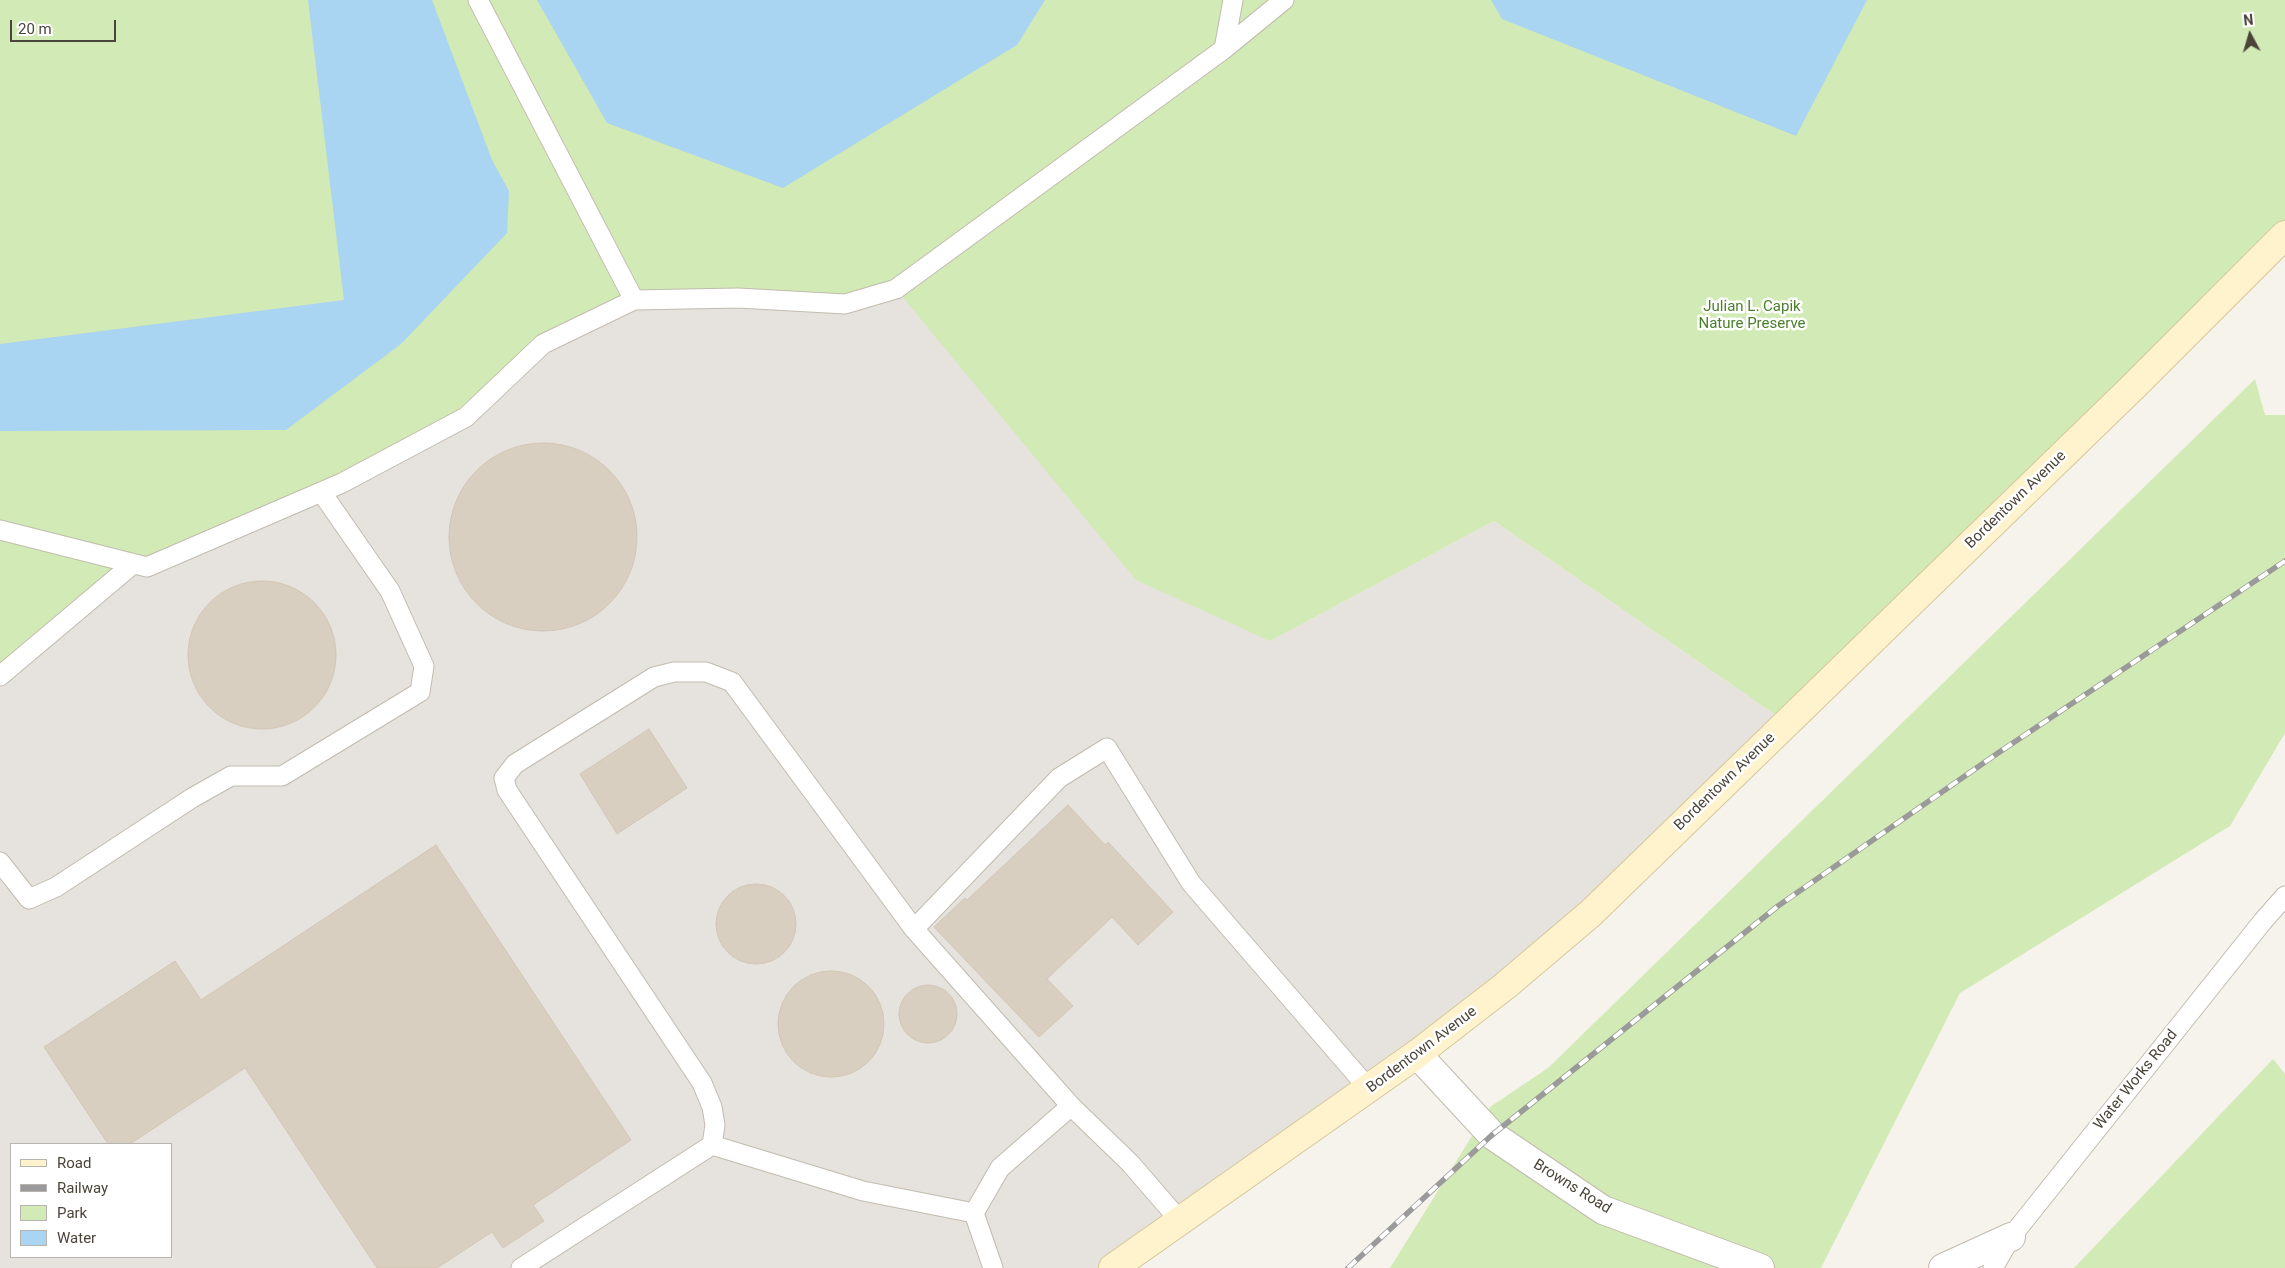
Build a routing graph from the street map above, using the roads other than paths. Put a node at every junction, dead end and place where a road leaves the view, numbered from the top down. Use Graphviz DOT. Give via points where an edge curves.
graph roads {
  1 [pos="478,0"];
  2 [pos="1234,0"];
  3 [pos="1284,0"];
  4 [pos="1224,50"];
  5 [pos="2285,235"];
  6 [pos="634,300"];
  7 [pos="322,493"];
  8 [pos="0,530"];
  9 [pos="133,564"];
  10 [pos="0,676"];
  11 [pos="0,862"];
  12 [pos="2285,896"];
  13 [pos="914,929"];
  14 [pos="1418,1054"];
  15 [pos="1369,1089"];
  16 [pos="1071,1106"];
  17 [pos="712,1145"];
  18 [pos="974,1212"];
  19 [pos="1181,1222"];
  20 [pos="2011,1237"];
  21 [pos="521,1268"];
  22 [pos="993,1268"];
  23 [pos="1114,1268"];
  24 [pos="1758,1268"];
  25 [pos="1942,1268"];
  26 [pos="1993,1268"];
  1 -- 6 [label="lane"];
  2 -- 4 [label="lane"];
  3 -- 4 [label="lane"];
  4 -- 6 [label="lane" via="896,289 845,304 738,298"];
  5 -- 14 [label="main road, Bordentown Avenue" via="1591,913"];
  6 -- 7 [label="lane" via="542,344 466,417"];
  7 -- 9 [label="lane" via="147,567"];
  7 -- 11 [label="lane" via="390,592 424,666 420,692 282,776 231,776 56,887 29,899"];
  8 -- 9 [label="lane"];
  9 -- 10 [label="lane"];
  12 -- 20 [label="lane, Water Works Road"];
  13 -- 15 [label="lane" via="1059,778 1107,748 1191,883"];
  13 -- 16 [label="lane"];
  13 -- 17 [label="lane" via="732,682 706,672 674,672 654,677 515,764 504,778 508,790 702,1083 715,1125"];
  14 -- 15 [label="main road, Bordentown Avenue"];
  14 -- 24 [label="street, Browns Road" via="1492,1135 1603,1210"];
  15 -- 19 [label="main road, Bordentown Avenue"];
  16 -- 18 [label="lane" via="1000,1168"];
  16 -- 19 [label="lane" via="1130,1163"];
  17 -- 18 [label="lane" via="863,1191"];
  17 -- 21 [label="lane"];
  18 -- 22 [label="lane"];
  19 -- 23 [label="main road, Bordentown Avenue"];
  20 -- 25 [label="street"];
  20 -- 26 [label="lane, Water Works Road"];
}
